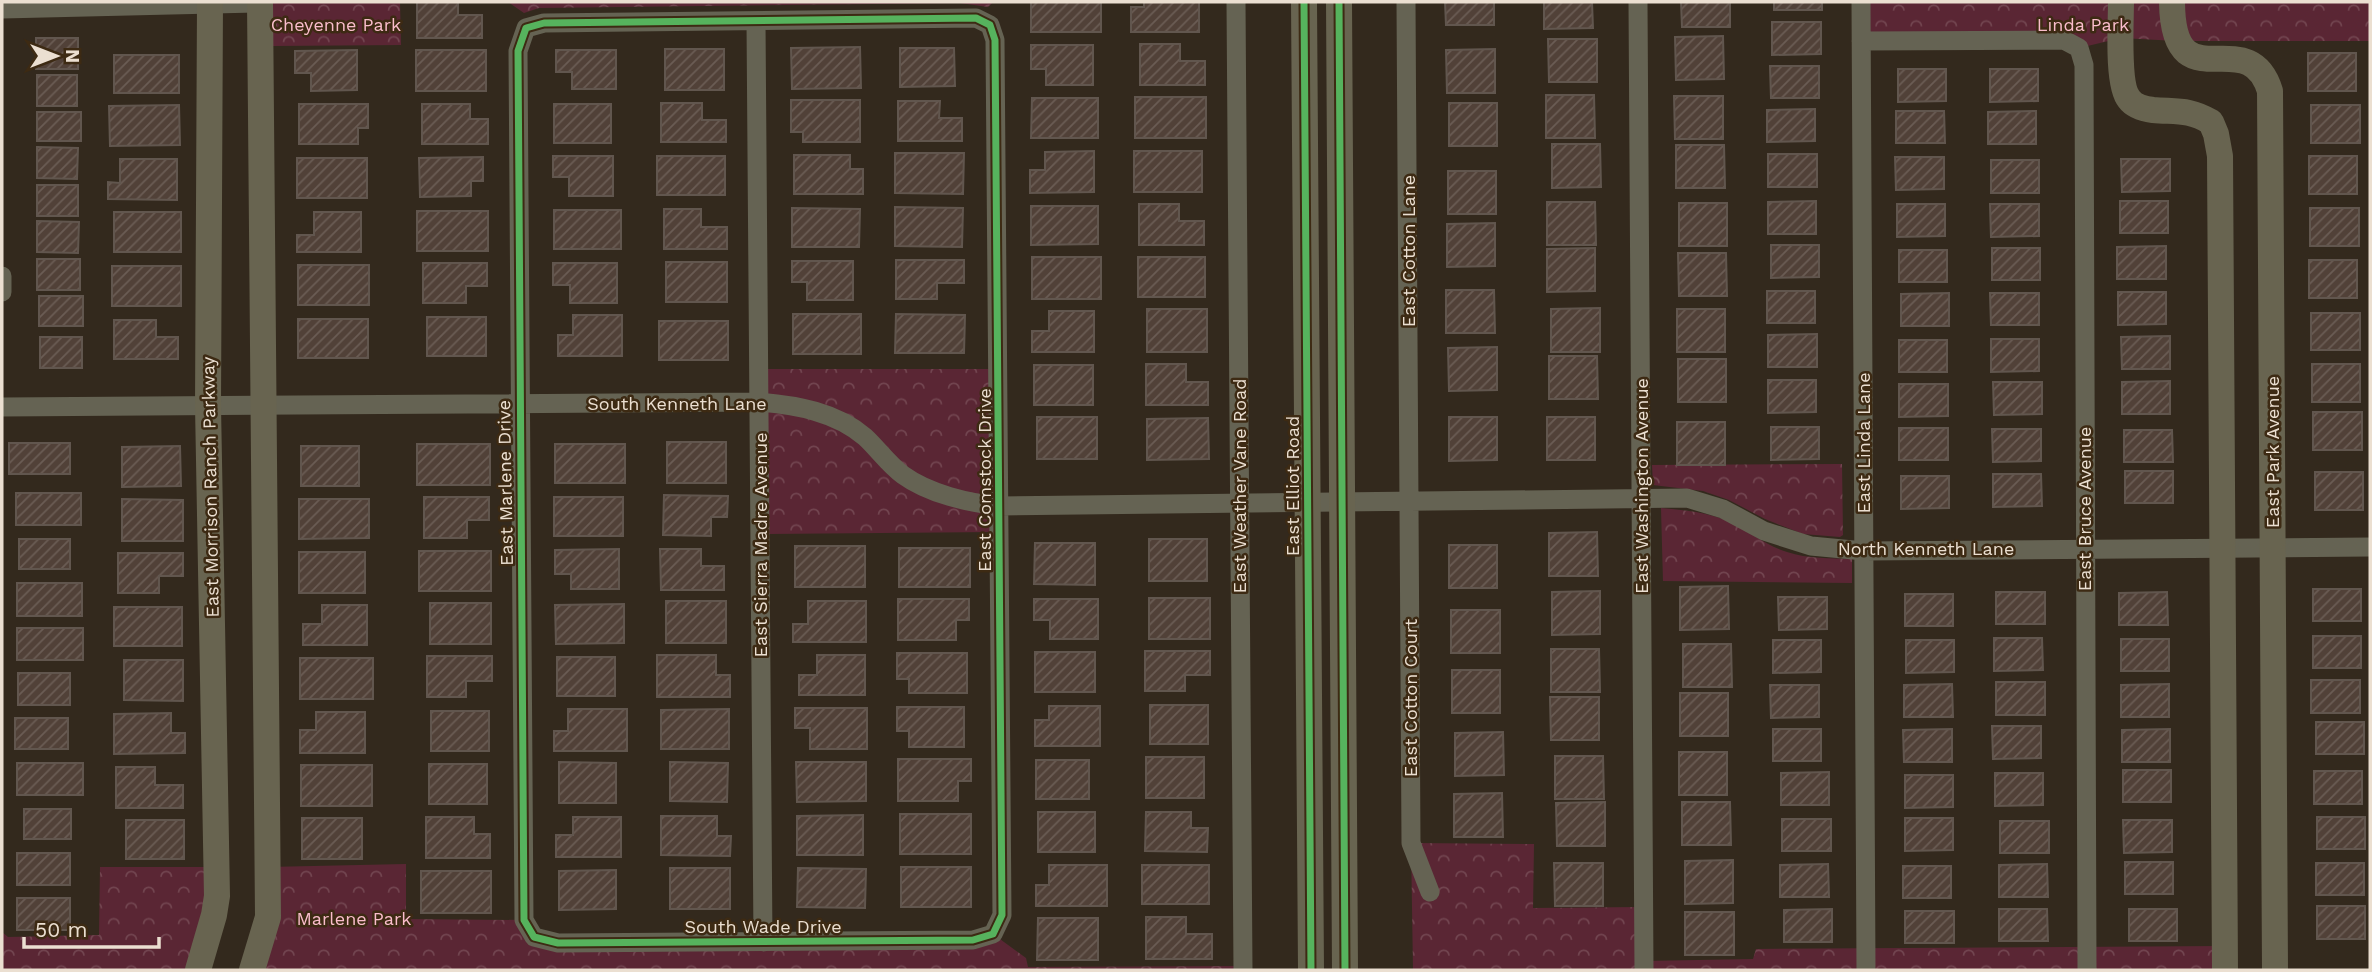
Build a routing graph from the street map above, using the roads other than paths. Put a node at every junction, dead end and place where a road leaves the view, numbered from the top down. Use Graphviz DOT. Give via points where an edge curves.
graph roads {
  1 [pos="211,2"];
  2 [pos="1236,2"];
  3 [pos="1304,2"];
  4 [pos="1339,2"];
  5 [pos="1406,2"];
  6 [pos="1638,2"];
  7 [pos="1861,2"];
  8 [pos="2121,2"];
  9 [pos="2172,2"];
  10 [pos="260,3"];
  11 [pos="2,9"];
  12 [pos="756,22"];
  13 [pos="1861,41"];
  14 [pos="2,276"];
  15 [pos="2,292"];
  16 [pos="759,402"];
  17 [pos="520,403"];
  18 [pos="264,405"];
  19 [pos="208,406"];
  20 [pos="2,407"];
  21 [pos="1642,498"];
  22 [pos="1410,500"];
  23 [pos="1325,502"];
  24 [pos="1240,504"];
  25 [pos="1000,506"];
  26 [pos="2221,547"];
  27 [pos="2370,547"];
  28 [pos="2084,548"];
  29 [pos="2273,548"];
  30 [pos="1864,551"];
  31 [pos="1430,892"];
  32 [pos="993,934"];
  33 [pos="534,937"];
  34 [pos="763,942"];
  35 [pos="198,970"];
  36 [pos="252,970"];
  37 [pos="1243,970"];
  38 [pos="1311,970"];
  39 [pos="1345,970"];
  40 [pos="1644,970"];
  41 [pos="1866,970"];
  42 [pos="2087,970"];
  43 [pos="2225,970"];
  44 [pos="2275,970"];
  1 -- 10 [label="street"];
  1 -- 11 [label="street"];
  1 -- 19 [label="street, East Morrison Ranch Parkway"];
  2 -- 24 [label="street, East Weather Vane Road"];
  3 -- 23 [label="street, East Elliot Road"];
  4 -- 23 [label="street, East Elliot Road"];
  5 -- 22 [label="street, East Cotton Lane"];
  6 -- 21 [label="street, East Washington Avenue"];
  7 -- 13 [label="street, East Linda Lane"];
  8 -- 26 [label="street" via="2122,76 2129,99 2150,110 2197,114 2211,122 2216,134 2220,156"];
  9 -- 29 [label="street, East Park Avenue" via="2174,31 2183,50 2191,56 2256,65 2270,91"];
  10 -- 18 [label="street"];
  12 -- 16 [label="street, East Sierra Madre Avenue"];
  12 -- 17 [label="street, East Marlene Drive" via="544,23 526,28 518,51"];
  12 -- 25 [label="street, East Comstock Drive" via="976,18 990,25 995,40"];
  13 -- 28 [label="street, East Bruce Avenue" via="2064,40 2078,48 2084,65"];
  13 -- 30 [label="street, East Linda Lane"];
  14 -- 15 [label="street"];
  16 -- 17 [label="street, South Kenneth Lane"];
  16 -- 25 [label="street, South Kenneth Lane" via="830,416 863,436 904,476 944,495"];
  16 -- 34 [label="street, East Sierra Madre Avenue"];
  17 -- 18 [label="street, South Kenneth Lane"];
  17 -- 33 [label="street, East Marlene Drive" via="524,920"];
  18 -- 19 [label="street, South Kenneth Lane"];
  18 -- 36 [label="street" via="268,917"];
  19 -- 20 [label="street, South Kenneth Lane"];
  19 -- 35 [label="street, East Morrison Ranch Parkway" via="217,896"];
  21 -- 22 [label="street, North Kenneth Lane"];
  21 -- 30 [label="street, North Kenneth Lane" via="1687,498 1811,546"];
  21 -- 40 [label="street, East Washington Avenue"];
  22 -- 23 [label="street, North Kenneth Lane"];
  22 -- 31 [label="street, East Cotton Court" via="1411,843"];
  23 -- 24 [label="street, South Kenneth Lane"];
  23 -- 38 [label="street, East Elliot Road"];
  23 -- 39 [label="street, East Elliot Road"];
  24 -- 25 [label="street, South Kenneth Lane"];
  24 -- 37 [label="street, East Weather Vane Road"];
  25 -- 32 [label="street, East Comstock Drive" via="1002,915"];
  26 -- 28 [label="street, North Kenneth Lane"];
  26 -- 29 [label="street, North Kenneth Lane"];
  26 -- 43 [label="street"];
  27 -- 29 [label="street, North Kenneth Lane"];
  28 -- 30 [label="street, North Kenneth Lane"];
  28 -- 42 [label="street, East Bruce Avenue"];
  29 -- 44 [label="street, East Park Avenue"];
  30 -- 41 [label="street, East Linda Lane"];
  32 -- 34 [label="street, South Wade Drive" via="973,940"];
  33 -- 34 [label="street, South Wade Drive" via="558,943"];
}
